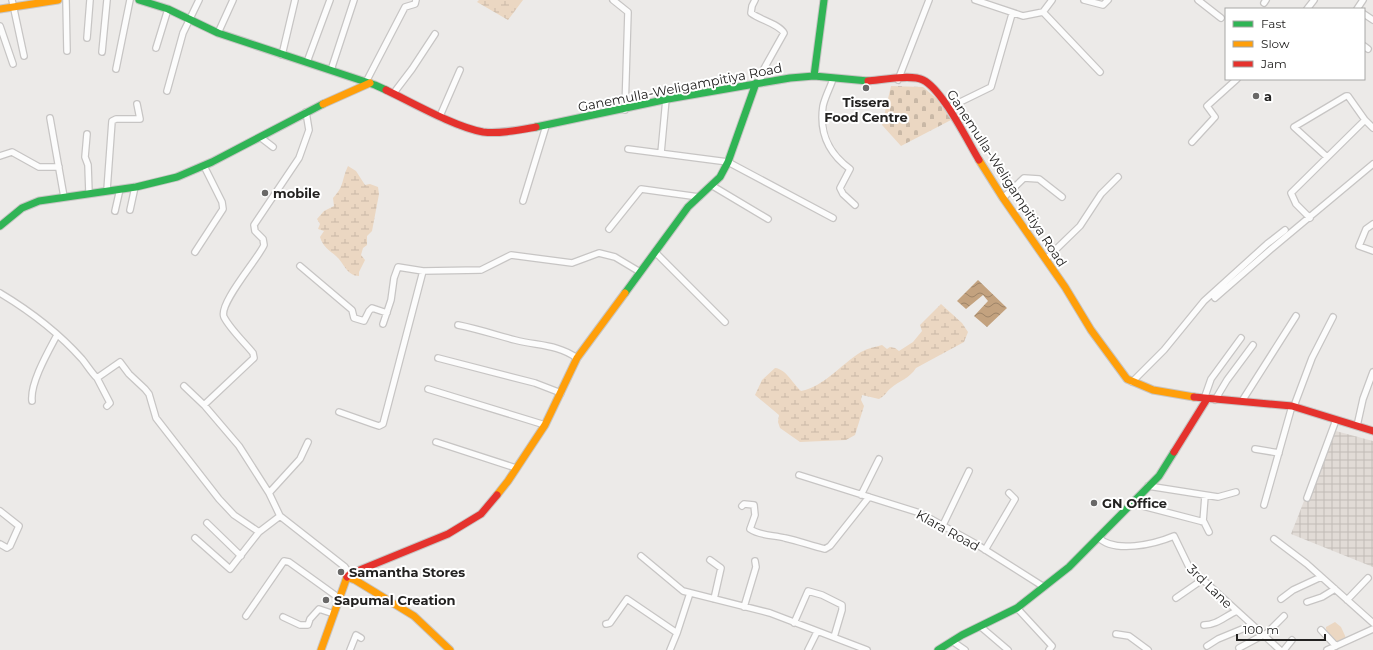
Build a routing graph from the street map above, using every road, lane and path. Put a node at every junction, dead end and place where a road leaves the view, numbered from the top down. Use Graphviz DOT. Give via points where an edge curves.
graph roads {
  1 [pos="58,0"];
  2 [pos="66,0"];
  3 [pos="90,0"];
  4 [pos="107,0"];
  5 [pos="130,0"];
  6 [pos="140,0"];
  7 [pos="198,0"];
  8 [pos="233,0"];
  9 [pos="295,0"];
  10 [pos="330,0"];
  11 [pos="354,0"];
  12 [pos="416,0"];
  13 [pos="613,0"];
  14 [pos="755,0"];
  15 [pos="824,0"];
  16 [pos="929,0"];
  17 [pos="975,0"];
  18 [pos="1052,0"];
  19 [pos="1084,0"];
  20 [pos="1108,0"];
  21 [pos="1198,0"];
  22 [pos="1314,0"];
  23 [pos="155,2"];
  24 [pos="12,3"];
  25 [pos="1308,8"];
  26 [pos="0,9"];
  27 [pos="168,9"];
  28 [pos="1043,12"];
  29 [pos="1012,14"];
  30 [pos="1221,18"];
  31 [pos="189,20"];
  32 [pos="0,26"];
  33 [pos="218,33"];
  34 [pos="435,34"];
  35 [pos="87,38"];
  36 [pos="156,48"];
  37 [pos="67,51"];
  38 [pos="102,52"];
  39 [pos="282,55"];
  40 [pos="24,56"];
  41 [pos="307,62"];
  42 [pos="13,64"];
  43 [pos="116,69"];
  44 [pos="331,70"];
  45 [pos="460,70"];
  46 [pos="1100,72"];
  47 [pos="814,76"];
  48 [pos="833,79"];
  49 [pos="898,80"];
  50 [pos="1235,80"];
  51 [pos="368,82"];
  52 [pos="758,83"];
  53 [pos="167,91"];
  54 [pos="392,94"];
  55 [pos="666,99"];
  56 [pos="137,104"];
  57 [pos="948,108"];
  58 [pos="625,110"];
  59 [pos="306,112"];
  60 [pos="440,116"];
  61 [pos="50,118"];
  62 [pos="1366,120"];
  63 [pos="546,126"];
  64 [pos="1373,128"];
  65 [pos="87,134"];
  66 [pos="260,137"];
  67 [pos="1192,142"];
  68 [pos="273,147"];
  69 [pos="628,149"];
  70 [pos="661,153"];
  71 [pos="0,156"];
  72 [pos="1327,157"];
  73 [pos="728,162"];
  74 [pos="1373,164"];
  75 [pos="204,166"];
  76 [pos="59,167"];
  77 [pos="1118,177"];
  78 [pos="712,185"];
  79 [pos="135,187"];
  80 [pos="120,189"];
  81 [pos="107,190"];
  82 [pos="89,193"];
  83 [pos="64,197"];
  84 [pos="699,197"];
  85 [pos="1003,198"];
  86 [pos="1062,198"];
  87 [pos="523,201"];
  88 [pos="855,205"];
  89 [pos="130,210"];
  90 [pos="114,211"];
  91 [pos="833,218"];
  92 [pos="1310,218"];
  93 [pos="768,219"];
  94 [pos="1373,224"];
  95 [pos="0,226"];
  96 [pos="609,229"];
  97 [pos="1286,230"];
  98 [pos="1373,251"];
  99 [pos="194,252"];
  100 [pos="655,252"];
  101 [pos="1046,260"];
  102 [pos="300,266"];
  103 [pos="423,271"];
  104 [pos="640,272"];
  105 [pos="0,293"];
  106 [pos="1215,298"];
  107 [pos="387,313"];
  108 [pos="1296,316"];
  109 [pos="1332,317"];
  110 [pos="725,322"];
  111 [pos="383,324"];
  112 [pos="458,325"];
  113 [pos="57,335"];
  114 [pos="1241,338"];
  115 [pos="1253,345"];
  116 [pos="438,358"];
  117 [pos="577,358"];
  118 [pos="1373,372"];
  119 [pos="97,378"];
  120 [pos="1132,382"];
  121 [pos="184,386"];
  122 [pos="428,389"];
  123 [pos="561,393"];
  124 [pos="1206,399"];
  125 [pos="1215,400"];
  126 [pos="32,401"];
  127 [pos="1242,402"];
  128 [pos="204,405"];
  129 [pos="106,406"];
  130 [pos="1293,406"];
  131 [pos="339,412"];
  132 [pos="1336,420"];
  133 [pos="545,425"];
  134 [pos="1357,426"];
  135 [pos="1373,431"];
  136 [pos="308,442"];
  137 [pos="436,442"];
  138 [pos="1254,449"];
  139 [pos="1279,453"];
  140 [pos="879,459"];
  141 [pos="516,468"];
  142 [pos="969,471"];
  143 [pos="799,475"];
  144 [pos="1148,486"];
  145 [pos="1236,492"];
  146 [pos="268,493"];
  147 [pos="1009,493"];
  148 [pos="861,495"];
  149 [pos="1205,496"];
  150 [pos="869,497"];
  151 [pos="1308,498"];
  152 [pos="1131,503"];
  153 [pos="1264,504"];
  154 [pos="742,506"];
  155 [pos="0,511"];
  156 [pos="280,516"];
  157 [pos="1202,522"];
  158 [pos="207,523"];
  159 [pos="943,525"];
  160 [pos="259,532"];
  161 [pos="1209,532"];
  162 [pos="1098,537"];
  163 [pos="196,538"];
  164 [pos="1274,540"];
  165 [pos="0,544"];
  166 [pos="985,550"];
  167 [pos="240,556"];
  168 [pos="641,556"];
  169 [pos="710,560"];
  170 [pos="755,560"];
  171 [pos="348,575"];
  172 [pos="1321,577"];
  173 [pos="1368,578"];
  174 [pos="1202,580"];
  175 [pos="1044,587"];
  176 [pos="1336,589"];
  177 [pos="690,593"];
  178 [pos="339,598"];
  179 [pos="1176,598"];
  180 [pos="1281,598"];
  181 [pos="714,599"];
  182 [pos="1347,600"];
  183 [pos="1307,602"];
  184 [pos="744,607"];
  185 [pos="1017,608"];
  186 [pos="1236,611"];
  187 [pos="334,614"];
  188 [pos="246,616"];
  189 [pos="283,616"];
  190 [pos="1284,616"];
  191 [pos="794,623"];
  192 [pos="1373,623"];
  193 [pos="606,624"];
  194 [pos="1204,625"];
  195 [pos="1252,625"];
  196 [pos="981,627"];
  197 [pos="1373,629"];
  198 [pos="1321,630"];
  199 [pos="817,632"];
  200 [pos="677,633"];
  201 [pos="1116,634"];
  202 [pos="1263,635"];
  203 [pos="834,637"];
  204 [pos="361,638"];
  205 [pos="1292,640"];
  206 [pos="952,641"];
  207 [pos="1207,646"];
  208 [pos="1336,646"];
  209 [pos="1239,648"];
  210 [pos="321,650"];
  211 [pos="350,650"];
  212 [pos="450,650"];
  213 [pos="670,650"];
  214 [pos="808,650"];
  215 [pos="866,650"];
  216 [pos="938,650"];
  217 [pos="965,650"];
  218 [pos="1008,650"];
  219 [pos="1049,650"];
  220 [pos="1148,650"];
  221 [pos="1280,650"];
  222 [pos="1284,650"];
  223 [pos="1327,650"];
  1 -- 24 [label="street"];
  2 -- 37 [label="street"];
  3 -- 35 [label="street"];
  4 -- 38 [label="street"];
  5 -- 43 [label="street"];
  6 -- 23 [label="street, Ganemulla-Weligampitiya Road"];
  7 -- 31 [label="street"];
  8 -- 33 [label="street"];
  9 -- 39 [label="street"];
  10 -- 41 [label="street"];
  11 -- 44 [label="street"];
  12 -- 51 [label="street" via="415,4 405,7"];
  13 -- 58 [label="street" via="628,12"];
  14 -- 52 [label="street" via="752,13 758,19 782,29 784,33"];
  15 -- 47 [label="street"];
  16 -- 49 [label="street"];
  17 -- 29 [label="street"];
  18 -- 28 [label="street"];
  19 -- 20 [label="street" via="1103,5"];
  21 -- 30 [label="street"];
  22 -- 25 [label="street"];
  23 -- 27 [label="street, Ganemulla-Weligampitiya Road"];
  24 -- 26 [label="street"];
  24 -- 40 [label="street"];
  27 -- 31 [label="street, Ganemulla-Weligampitiya Road"];
  27 -- 36 [label="street"];
  28 -- 29 [label="street" via="1022,16"];
  28 -- 46 [label="street"];
  29 -- 57 [label="street" via="991,87"];
  31 -- 33 [label="street, Ganemulla-Weligampitiya Road"];
  31 -- 53 [label="street"];
  32 -- 42 [label="street"];
  33 -- 39 [label="street, Ganemulla-Weligampitiya Road"];
  34 -- 54 [label="street"];
  39 -- 41 [label="street, Ganemulla-Weligampitiya Road"];
  41 -- 44 [label="street, Ganemulla-Weligampitiya Road"];
  44 -- 51 [label="street, Ganemulla-Weligampitiya Road"];
  45 -- 60 [label="street"];
  47 -- 48 [label="street, Ganemulla-Weligampitiya Road"];
  47 -- 52 [label="street, Ganemulla-Weligampitiya Road"];
  48 -- 49 [label="street, Ganemulla-Weligampitiya Road"];
  48 -- 88 [label="street" via="823,105 826,143 850,169 840,188 842,194"];
  49 -- 57 [label="street, Ganemulla-Weligampitiya Road" via="923,80 938,93"];
  50 -- 67 [label="street" via="1208,106 1215,117"];
  51 -- 54 [label="street, Ganemulla-Weligampitiya Road"];
  51 -- 59 [label="street"];
  52 -- 55 [label="street, Ganemulla-Weligampitiya Road"];
  52 -- 73 [label="street"];
  54 -- 60 [label="street, Ganemulla-Weligampitiya Road"];
  55 -- 58 [label="street, Ganemulla-Weligampitiya Road"];
  55 -- 70 [label="street"];
  56 -- 81 [label="street" via="140,119 112,121"];
  57 -- 85 [label="street, Ganemulla-Weligampitiya Road"];
  58 -- 63 [label="street, Ganemulla-Weligampitiya Road"];
  59 -- 66 [label="street"];
  59 -- 128 [label="street" via="309,130 299,158 254,225 264,245 224,310 224,316 253,353 254,358"];
  60 -- 63 [label="street, Ganemulla-Weligampitiya Road" via="485,132"];
  61 -- 76 [label="street"];
  62 -- 64 [label="street"];
  62 -- 72 [label="street"];
  62 -- 72 [label="street" via="1346,96 1294,127"];
  63 -- 87 [label="street"];
  65 -- 82 [label="street" via="85,157 88,165"];
  66 -- 68 [label="street"];
  66 -- 75 [label="street"];
  69 -- 70 [label="street"];
  70 -- 73 [label="street"];
  71 -- 76 [label="street" via="12,152 39,167"];
  72 -- 92 [label="street" via="1291,193 1296,204"];
  73 -- 78 [label="street"];
  73 -- 91 [label="street"];
  74 -- 92 [label="street"];
  75 -- 79 [label="street" via="165,182"];
  75 -- 99 [label="street" via="223,209"];
  76 -- 83 [label="street"];
  77 -- 101 [label="street" via="1101,194 1080,226"];
  78 -- 84 [label="street"];
  78 -- 93 [label="street"];
  79 -- 80 [label="street"];
  79 -- 89 [label="street"];
  80 -- 81 [label="street"];
  80 -- 90 [label="street"];
  81 -- 82 [label="street"];
  82 -- 83 [label="street"];
  83 -- 95 [label="street" via="29,204 12,214"];
  84 -- 96 [label="street" via="641,189"];
  84 -- 100 [label="street" via="688,207"];
  85 -- 86 [label="street" via="1024,178 1039,179"];
  85 -- 101 [label="street, Ganemulla-Weligampitiya Road"];
  92 -- 106 [label="street"];
  94 -- 98 [label="street" via="1366,229 1359,246"];
  97 -- 120 [label="street" via="1204,301 1164,350"];
  100 -- 104 [label="street"];
  100 -- 110 [label="street"];
  101 -- 120 [label="street, Ganemulla-Weligampitiya Road" via="1091,330 1127,379"];
  102 -- 107 [label="street" via="352,310 354,318 364,321 372,308"];
  103 -- 104 [label="street" via="481,270 511,255 572,264 599,253 615,257"];
  103 -- 107 [label="street" via="398,267"];
  103 -- 131 [label="street" via="383,424 379,426"];
  104 -- 117 [label="street"];
  105 -- 113 [label="street" via="22,306"];
  107 -- 111 [label="street"];
  108 -- 127 [label="street"];
  109 -- 130 [label="street"];
  112 -- 117 [label="street" via="547,347 557,347"];
  113 -- 119 [label="street"];
  113 -- 126 [label="street" via="33,387"];
  114 -- 124 [label="street" via="1212,379"];
  115 -- 125 [label="street"];
  116 -- 123 [label="street" via="535,383"];
  117 -- 123 [label="street"];
  118 -- 134 [label="street"];
  119 -- 129 [label="street" via="110,403"];
  119 -- 160 [label="street" via="120,362 149,394 156,418 219,499 234,515"];
  120 -- 124 [label="street, Ganemulla-Weligampitiya Road" via="1153,390"];
  121 -- 128 [label="street"];
  122 -- 133 [label="street"];
  123 -- 133 [label="street"];
  124 -- 125 [label="street, Ganemulla-Weligampitiya Road"];
  124 -- 144 [label="street" via="1162,472"];
  125 -- 127 [label="street, Ganemulla-Weligampitiya Road"];
  127 -- 130 [label="street, Ganemulla-Weligampitiya Road"];
  128 -- 146 [label="street" via="239,446"];
  130 -- 132 [label="street, Ganemulla-Weligampitiya Road"];
  130 -- 139 [label="street"];
  132 -- 134 [label="street, Ganemulla-Weligampitiya Road"];
  132 -- 151 [label="street"];
  133 -- 141 [label="street"];
  134 -- 135 [label="street, Ganemulla-Weligampitiya Road"];
  136 -- 146 [label="street" via="300,459"];
  137 -- 141 [label="street"];
  138 -- 139 [label="street"];
  139 -- 153 [label="street"];
  140 -- 148 [label="street"];
  141 -- 171 [label="street" via="481,514 448,534"];
  142 -- 159 [label="street"];
  143 -- 148 [label="street, Klara Road"];
  144 -- 149 [label="street"];
  144 -- 152 [label="street"];
  145 -- 149 [label="street" via="1218,497"];
  146 -- 156 [label="street"];
  147 -- 166 [label="street" via="1015,499"];
  148 -- 150 [label="street, Klara Road"];
  149 -- 157 [label="street"];
  150 -- 154 [label="street" via="825,549 753,531 750,529 755,515 754,505"];
  150 -- 159 [label="street, Klara Road" via="920,513"];
  152 -- 157 [label="street"];
  152 -- 162 [label="street"];
  155 -- 165 [label="street" via="19,526 10,546 7,548"];
  156 -- 160 [label="street"];
  156 -- 171 [label="street" via="345,567"];
  157 -- 161 [label="street"];
  158 -- 167 [label="street"];
  159 -- 166 [label="street, Klara Road"];
  160 -- 167 [label="street"];
  162 -- 174 [label="street, 3rd Lane" via="1104,543 1121,546 1156,542 1174,536 1185,561"];
  162 -- 175 [label="street"];
  163 -- 167 [label="street" via="230,569"];
  164 -- 172 [label="street"];
  166 -- 175 [label="street, Klara Road"];
  168 -- 177 [label="street" via="683,591"];
  169 -- 181 [label="street" via="722,568"];
  170 -- 184 [label="street" via="756,567"];
  171 -- 178 [label="street"];
  171 -- 212 [label="street" via="414,616"];
  172 -- 176 [label="street"];
  172 -- 180 [label="street"];
  173 -- 182 [label="street"];
  174 -- 179 [label="street"];
  174 -- 186 [label="street, 3rd Lane"];
  175 -- 185 [label="street"];
  176 -- 182 [label="street"];
  176 -- 183 [label="street"];
  177 -- 181 [label="street"];
  177 -- 200 [label="street"];
  178 -- 187 [label="street"];
  178 -- 188 [label="street" via="284,561"];
  181 -- 184 [label="street"];
  182 -- 192 [label="street"];
  184 -- 191 [label="street" via="770,613"];
  185 -- 196 [label="street"];
  185 -- 219 [label="street" via="1052,646"];
  186 -- 194 [label="street" via="1211,625"];
  186 -- 195 [label="street, 3rd Lane"];
  187 -- 189 [label="street" via="319,609 308,625 300,625"];
  187 -- 210 [label="street"];
  190 -- 202 [label="street"];
  191 -- 199 [label="street"];
  191 -- 203 [label="street" via="808,591 822,594 842,605"];
  193 -- 200 [label="street" via="610,623 627,599"];
  195 -- 202 [label="street, 3rd Lane"];
  195 -- 207 [label="street"];
  196 -- 206 [label="street"];
  196 -- 218 [label="street"];
  197 -- 208 [label="street"];
  198 -- 208 [label="street"];
  199 -- 203 [label="street"];
  199 -- 214 [label="street"];
  200 -- 213 [label="street"];
  201 -- 220 [label="street" via="1129,636"];
  202 -- 209 [label="street"];
  202 -- 221 [label="street, 3rd Lane"];
  203 -- 215 [label="street"];
  204 -- 211 [label="street" via="356,635"];
  205 -- 222 [label="street"];
  206 -- 216 [label="street"];
  206 -- 217 [label="street"];
  208 -- 223 [label="street"];
}
